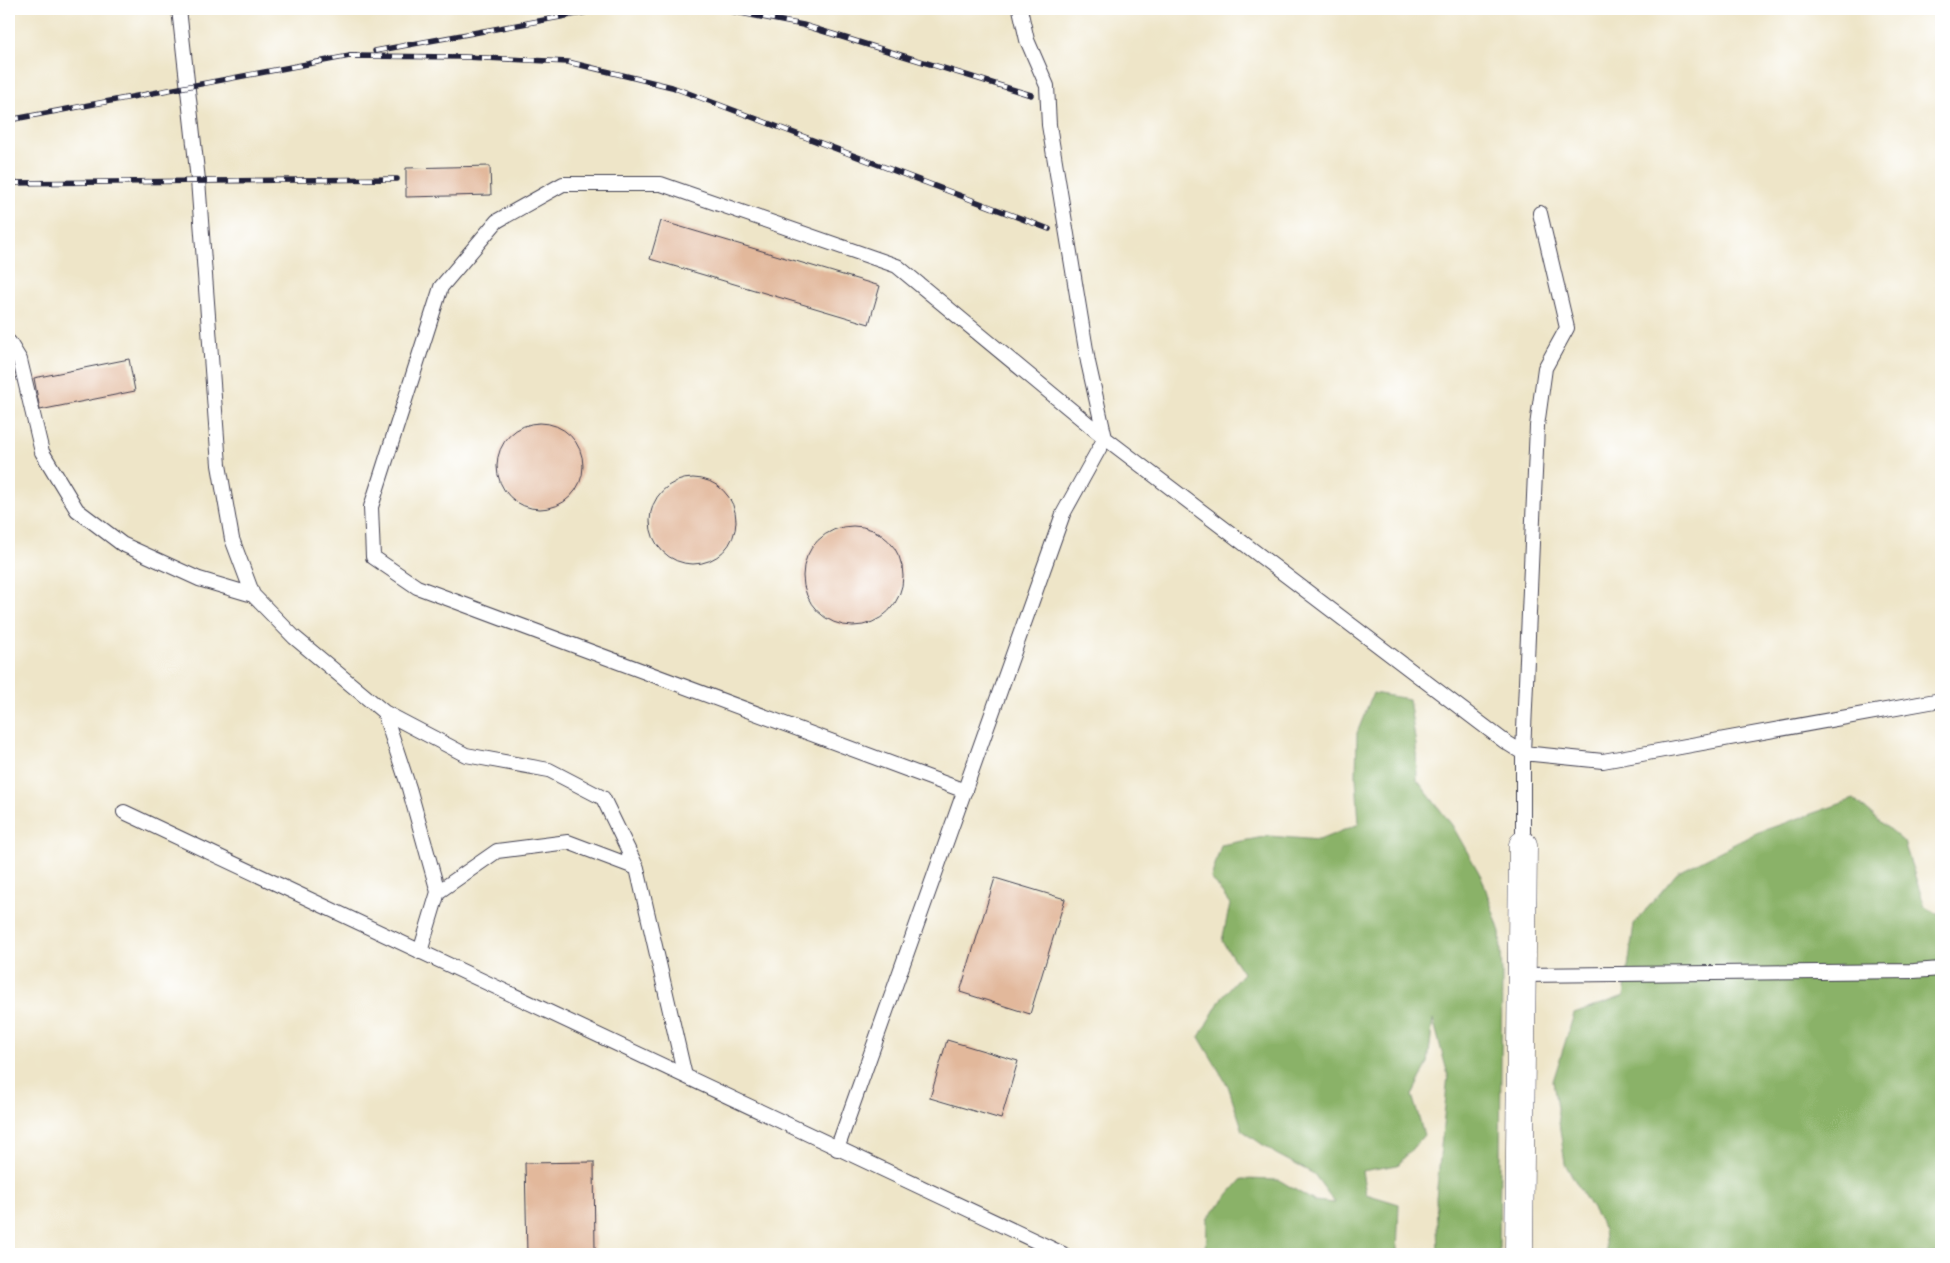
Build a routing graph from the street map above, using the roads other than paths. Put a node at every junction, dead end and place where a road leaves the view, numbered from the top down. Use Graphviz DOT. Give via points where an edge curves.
graph roads {
  1 [pos="179,9"];
  2 [pos="1020,9"];
  3 [pos="1540,213"];
  4 [pos="9,342"];
  5 [pos="1105,438"];
  6 [pos="253,595"];
  7 [pos="1941,700"];
  8 [pos="384,712"];
  9 [pos="1523,753"];
  10 [pos="965,791"];
  11 [pos="124,812"];
  12 [pos="1523,845"];
  13 [pos="637,868"];
  14 [pos="438,892"];
  15 [pos="420,952"];
  16 [pos="1941,969"];
  17 [pos="1521,975"];
  18 [pos="685,1076"];
  19 [pos="837,1149"];
  20 [pos="1063,1254"];
  21 [pos="1519,1254"];
  1 -- 6 [label="lane" via="198,180 218,465 232,539"];
  2 -- 5 [label="lane" via="1027,40 1046,86 1049,125 1088,362"];
  3 -- 9 [label="lane" via="1567,328 1546,368 1537,426"];
  4 -- 6 [label="lane" via="20,360 42,452 77,510 122,544 199,579"];
  5 -- 9 [label="lane"];
  5 -- 10 [label="lane" via="1063,514"];
  5 -- 10 [label="lane" via="897,266 660,184 562,184 497,221 441,287 372,507 373,557 417,588"];
  6 -- 8 [label="lane" via="294,637"];
  7 -- 9 [label="lane" via="1603,761"];
  8 -- 13 [label="lane" via="466,754 549,770 603,798"];
  8 -- 14 [label="lane"];
  9 -- 12 [label="lane"];
  10 -- 19 [label="lane"];
  11 -- 15 [label="lane"];
  12 -- 17 [label="street"];
  13 -- 14 [label="lane" via="568,842 559,843 498,851"];
  13 -- 18 [label="lane"];
  14 -- 15 [label="lane"];
  15 -- 18 [label="lane"];
  16 -- 17 [label="lane" via="1914,972"];
  17 -- 21 [label="street"];
  18 -- 19 [label="lane"];
  19 -- 20 [label="lane"];
}
